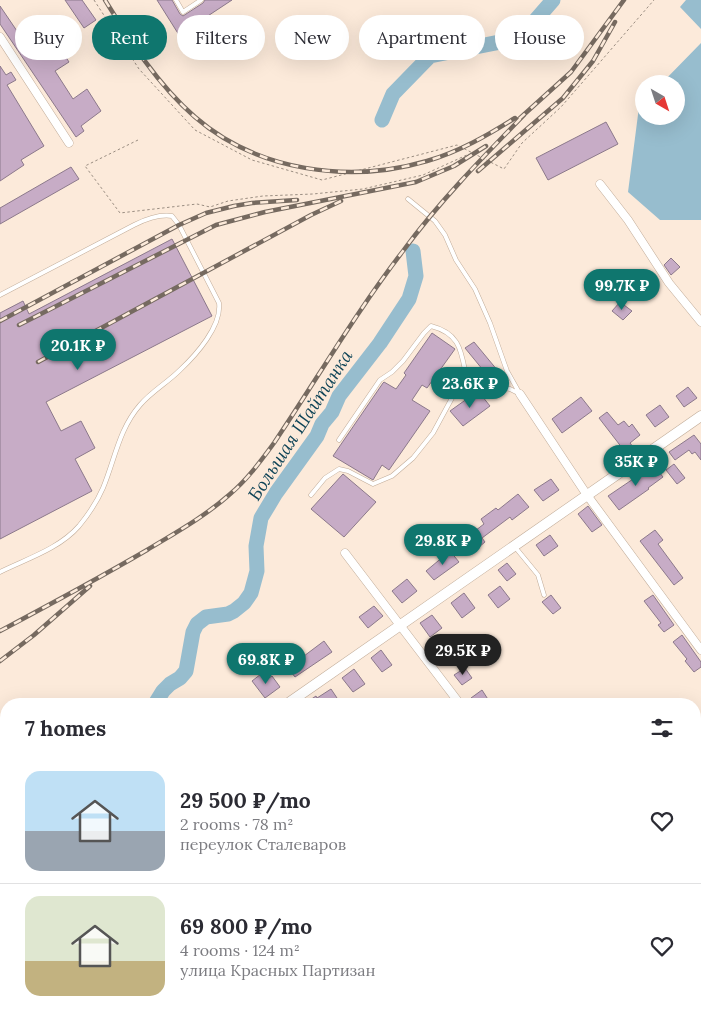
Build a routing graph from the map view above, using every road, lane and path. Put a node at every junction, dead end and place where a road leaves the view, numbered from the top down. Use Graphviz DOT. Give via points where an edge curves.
graph roads {
  1 [pos="94,0"];
  2 [pos="176,0"];
  3 [pos="202,0"];
  4 [pos="654,0"];
  5 [pos="0,37"];
  6 [pos="138,140"];
  7 [pos="69,143"];
  8 [pos="471,153"];
  9 [pos="600,184"];
  10 [pos="408,199"];
  11 [pos="0,295"];
  12 [pos="701,322"];
  13 [pos="467,380"];
  14 [pos="520,394"];
  15 [pos="701,416"];
  16 [pos="339,440"];
  17 [pos="310,495"];
  18 [pos="587,495"];
  19 [pos="514,546"];
  20 [pos="345,552"];
  21 [pos="0,572"];
  22 [pos="544,595"];
  23 [pos="399,626"];
  24 [pos="701,650"];
  25 [pos="297,698"];
  26 [pos="455,698"];
  1 -- 8 [label="path" via="138,69 195,130 252,160 322,180 457,145"];
  2 -- 3 [label="lane" via="183,12"];
  4 -- 8 [label="path" via="561,107 522,143 504,169"];
  5 -- 7 [label="street"];
  6 -- 8 [label="path" via="85,166 120,212 198,204 210,207 263,196 362,189 423,175"];
  9 -- 12 [label="street" via="669,283"];
  10 -- 14 [label="lane" via="435,221 445,235 456,260 470,279"];
  11 -- 21 [label="lane" via="134,224 167,215 179,225 220,308 213,330 190,360 147,396 133,413 99,496 78,527 66,539"];
  13 -- 14 [label="lane"];
  13 -- 16 [label="lane" via="455,337 444,329 431,326 403,361 380,380"];
  13 -- 17 [label="lane" via="452,398 433,433 413,458 392,476 373,484 348,470 339,469 325,478"];
  14 -- 18 [label="street"];
  15 -- 18 [label="street"];
  18 -- 19 [label="street"];
  18 -- 24 [label="street"];
  19 -- 22 [label="lane" via="538,575"];
  19 -- 23 [label="street"];
  20 -- 23 [label="street"];
  23 -- 25 [label="street"];
  23 -- 26 [label="street"];
}
